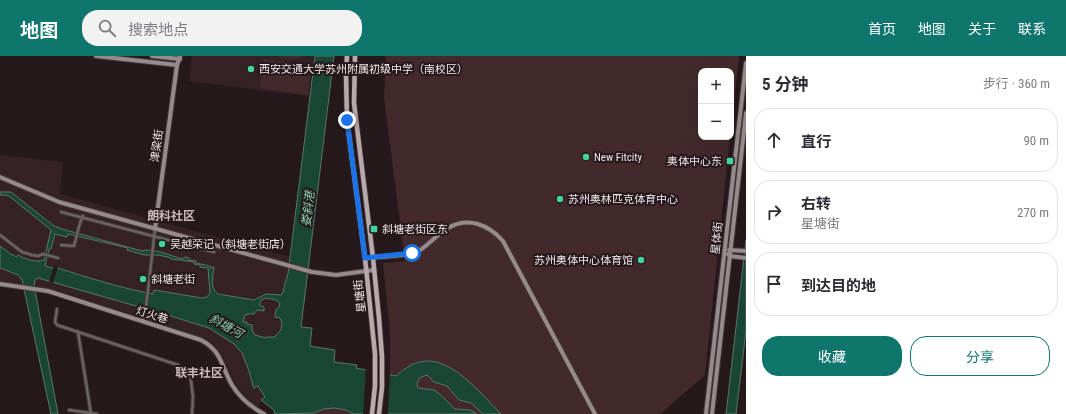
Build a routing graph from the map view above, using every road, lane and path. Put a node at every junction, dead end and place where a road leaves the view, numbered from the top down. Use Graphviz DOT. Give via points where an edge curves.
graph roads {
  1 [pos="96,56"];
  2 [pos="152,56"];
  3 [pos="347,56"];
  4 [pos="355,56"];
  5 [pos="177,57"];
  6 [pos="746,63"];
  7 [pos="177,65"];
  8 [pos="746,115"];
  9 [pos="0,177"];
  10 [pos="61,212"];
  11 [pos="83,217"];
  12 [pos="155,228"];
  13 [pos="0,235"];
  14 [pos="154,237"];
  15 [pos="60,245"];
  16 [pos="731,249"];
  17 [pos="745,251"];
  18 [pos="214,252"];
  19 [pos="725,252"];
  20 [pos="730,256"];
  21 [pos="58,258"];
  22 [pos="365,258"];
  23 [pos="373,258"];
  24 [pos="745,258"];
  25 [pos="374,270"];
  26 [pos="366,271"];
  27 [pos="0,284"];
  28 [pos="57,309"];
  29 [pos="142,322"];
  30 [pos="78,332"];
  31 [pos="69,410"];
  32 [pos="91,414"];
  33 [pos="97,414"];
  34 [pos="192,414"];
  35 [pos="264,414"];
  36 [pos="372,414"];
  37 [pos="379,414"];
  38 [pos="595,414"];
  39 [pos="706,414"];
  40 [pos="712,414"];
  1 -- 7 [label="street"];
  2 -- 5 [label="street"];
  3 -- 22 [label="main road, 星塘街" via="347,120"];
  4 -- 23 [label="main road, 星塘街" via="354,102"];
  5 -- 7 [label="street, 津梁街"];
  6 -- 19 [label="street, 星体街"];
  7 -- 12 [label="street, 津梁街"];
  8 -- 16 [label="street, 星体街"];
  9 -- 12 [label="street" via="59,202"];
  10 -- 11 [label="street"];
  11 -- 14 [label="street"];
  11 -- 15 [label="street" via="74,246"];
  12 -- 14 [label="street"];
  12 -- 26 [label="street" via="312,272 336,275"];
  13 -- 21 [label="street" via="22,252 32,256 43,254"];
  14 -- 18 [label="street"];
  14 -- 29 [label="street"];
  16 -- 17 [label="street"];
  16 -- 19 [label="street"];
  16 -- 20 [label="street, 星体街"];
  19 -- 20 [label="street"];
  19 -- 39 [label="street, 星体街"];
  20 -- 24 [label="street"];
  20 -- 40 [label="street, 星体街"];
  22 -- 23 [label="street"];
  22 -- 26 [label="main road, 星塘街"];
  23 -- 25 [label="main road, 星塘街"];
  23 -- 38 [label="street" via="416,252 448,228 460,224 473,223 488,227 503,241"];
  25 -- 26 [label="street"];
  25 -- 37 [label="main road, 星塘街" via="382,357"];
  26 -- 36 [label="main road, 星塘街" via="375,354"];
  27 -- 29 [label="street, 灯火巷" via="37,289"];
  28 -- 30 [label="street" via="55,323"];
  29 -- 35 [label="street, 灯火巷" via="194,337 210,345 222,360 238,393"];
  30 -- 32 [label="street"];
  30 -- 34 [label="street" via="178,365 190,373"];
  31 -- 32 [label="street"];
  32 -- 33 [label="street"];
}
